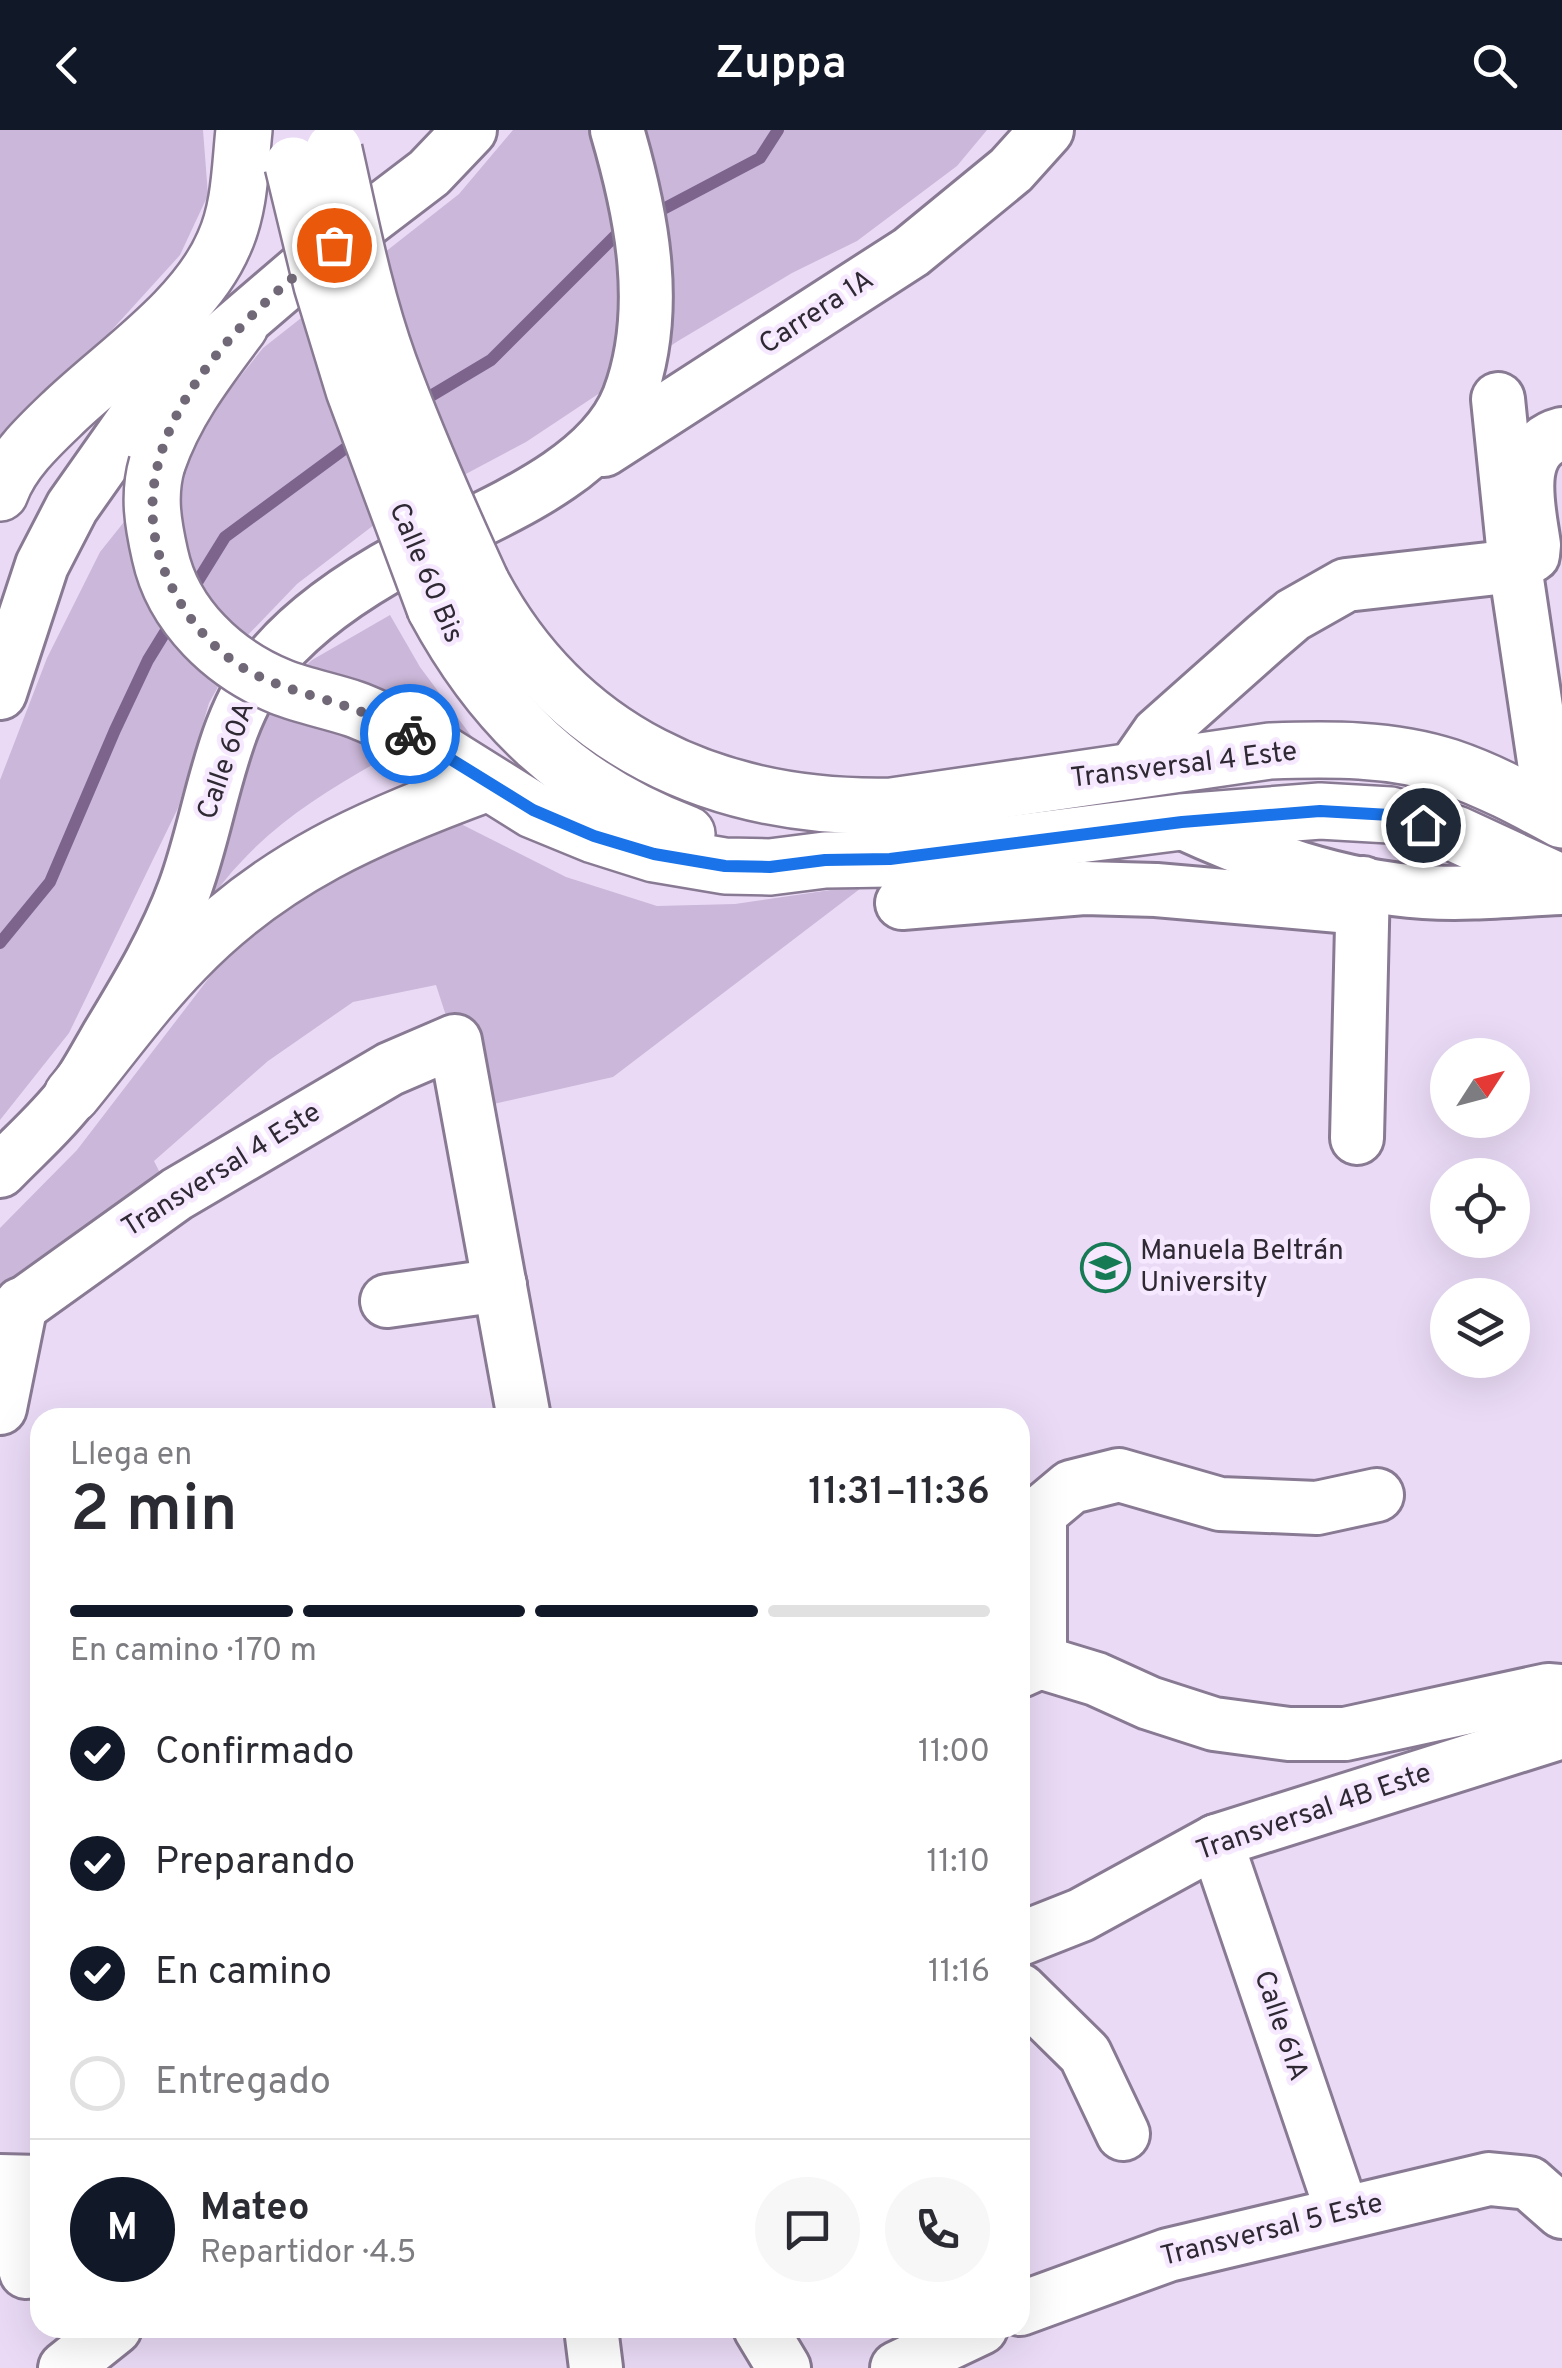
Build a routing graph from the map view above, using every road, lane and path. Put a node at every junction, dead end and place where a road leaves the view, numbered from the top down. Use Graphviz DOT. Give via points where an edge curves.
graph roads {
  1 [pos="244,130"];
  2 [pos="1047,130"];
  3 [pos="612,138"];
  4 [pos="312,144"];
  5 [pos="459,144"];
  6 [pos="240,326"];
  7 [pos="1498,399"];
  8 [pos="1562,434"];
  9 [pos="569,472"];
  10 [pos="0,493"];
  11 [pos="1515,566"];
  12 [pos="458,595"];
  13 [pos="0,692"];
  14 [pos="1133,770"];
  15 [pos="488,783"];
  16 [pos="795,801"];
  17 [pos="1557,817"];
  18 [pos="1182,822"];
  19 [pos="825,860"];
  20 [pos="1562,885"];
  21 [pos="1363,896"];
  22 [pos="902,903"];
  23 [pos="72,1095"];
  24 [pos="1356,1138"];
  25 [pos="0,1170"];
  26 [pos="500,1284"];
  27 [pos="388,1300"];
  28 [pos="10,1312"];
  29 [pos="0,1408"];
  30 [pos="522,1408"];
  31 [pos="1377,1494"];
  32 [pos="1030,1667"];
  33 [pos="1562,1690"];
  34 [pos="1562,1732"];
  35 [pos="1216,1841"];
  36 [pos="1030,1935"];
  37 [pos="1030,2000"];
  38 [pos="1123,2134"];
  39 [pos="0,2181"];
  40 [pos="30,2182"];
  41 [pos="0,2197"];
  42 [pos="1546,2198"];
  43 [pos="1342,2212"];
  44 [pos="26,2272"];
  45 [pos="1030,2305"];
  46 [pos="103,2338"];
  47 [pos="592,2338"];
  48 [pos="766,2338"];
  49 [pos="960,2338"];
  50 [pos="66,2368"];
  51 [pos="596,2368"];
  52 [pos="784,2368"];
  53 [pos="896,2368"];
  1 -- 10 [label="main road" via="236,208 210,272 36,439"];
  2 -- 9 [label="street, Carrera 1A" via="1010,170 911,252"];
  3 -- 9 [label="street, Calle 60A" via="642,234 644,327 628,398 614,424"];
  4 -- 12 [label="main road, Calle 60 Bis, bridge" via="322,285 354,390"];
  5 -- 6 [label="street"];
  6 -- 13 [label="street" via="134,418 72,507 42,565"];
  6 -- 15 [label="main road, bridge" via="177,415 151,484 162,563 187,616 240,666 418,738"];
  7 -- 11 [label="street"];
  8 -- 11 [label="street" via="1533,454 1526,480 1534,554"];
  9 -- 23 [label="street, Calle 60A" via="356,588 274,656 235,722 184,890 151,963"];
  11 -- 14 [label="street" via="1346,585 1292,615 1158,734"];
  11 -- 17 [label="street"];
  12 -- 16 [label="main road, Calle 60 Bis" via="499,616 529,659 606,730 692,773"];
  12 -- 19 [label="main road, Calle 60 Bis" via="462,658 534,743 603,794 707,841 749,853"];
  14 -- 16 [label="main road, Transversal 4 Este" via="892,806"];
  14 -- 17 [label="main road, Transversal 4 Este" via="1270,751 1384,753 1446,766"];
  15 -- 19 [label="main road" via="533,810 654,854 725,866"];
  15 -- 23 [label="main road" via="363,831 240,909 185,958"];
  18 -- 19 [label="main road, Transversal 4 Este" via="890,859"];
  18 -- 20 [label="main road, Transversal 4 Este" via="1320,811 1390,815 1456,834"];
  18 -- 21 [label="street"];
  20 -- 21 [label="street"];
  21 -- 22 [label="street" via="1084,888"];
  21 -- 24 [label="street"];
  23 -- 25 [label="street, Calle 60A"];
  26 -- 27 [label="street"];
  26 -- 28 [label="street, Transversal 4 Este" via="455,1041 390,1069 177,1194"];
  26 -- 30 [label="street"];
  28 -- 29 [label="street"];
  31 -- 32 [label="street" via="1318,1508 1220,1504 1119,1474 1070,1487 1040,1514"];
  32 -- 33 [label="street, Transversal 4B Este" via="1096,1678 1214,1724 1289,1734 1345,1734"];
  34 -- 35 [label="street, Transversal 4B Este"];
  35 -- 36 [label="street, Transversal 4B Este" via="1081,1915"];
  35 -- 43 [label="street, Calle 61A"];
  37 -- 38 [label="street" via="1085,2054"];
  39 -- 40 [label="street"];
  41 -- 44 [label="street"];
  42 -- 43 [label="street, Transversal 5 Este" via="1489,2178"];
  43 -- 45 [label="street, Transversal 5 Este" via="1168,2255"];
  46 -- 50 [label="street"];
  47 -- 51 [label="street"];
  48 -- 52 [label="street"];
  49 -- 53 [label="street"];
}
